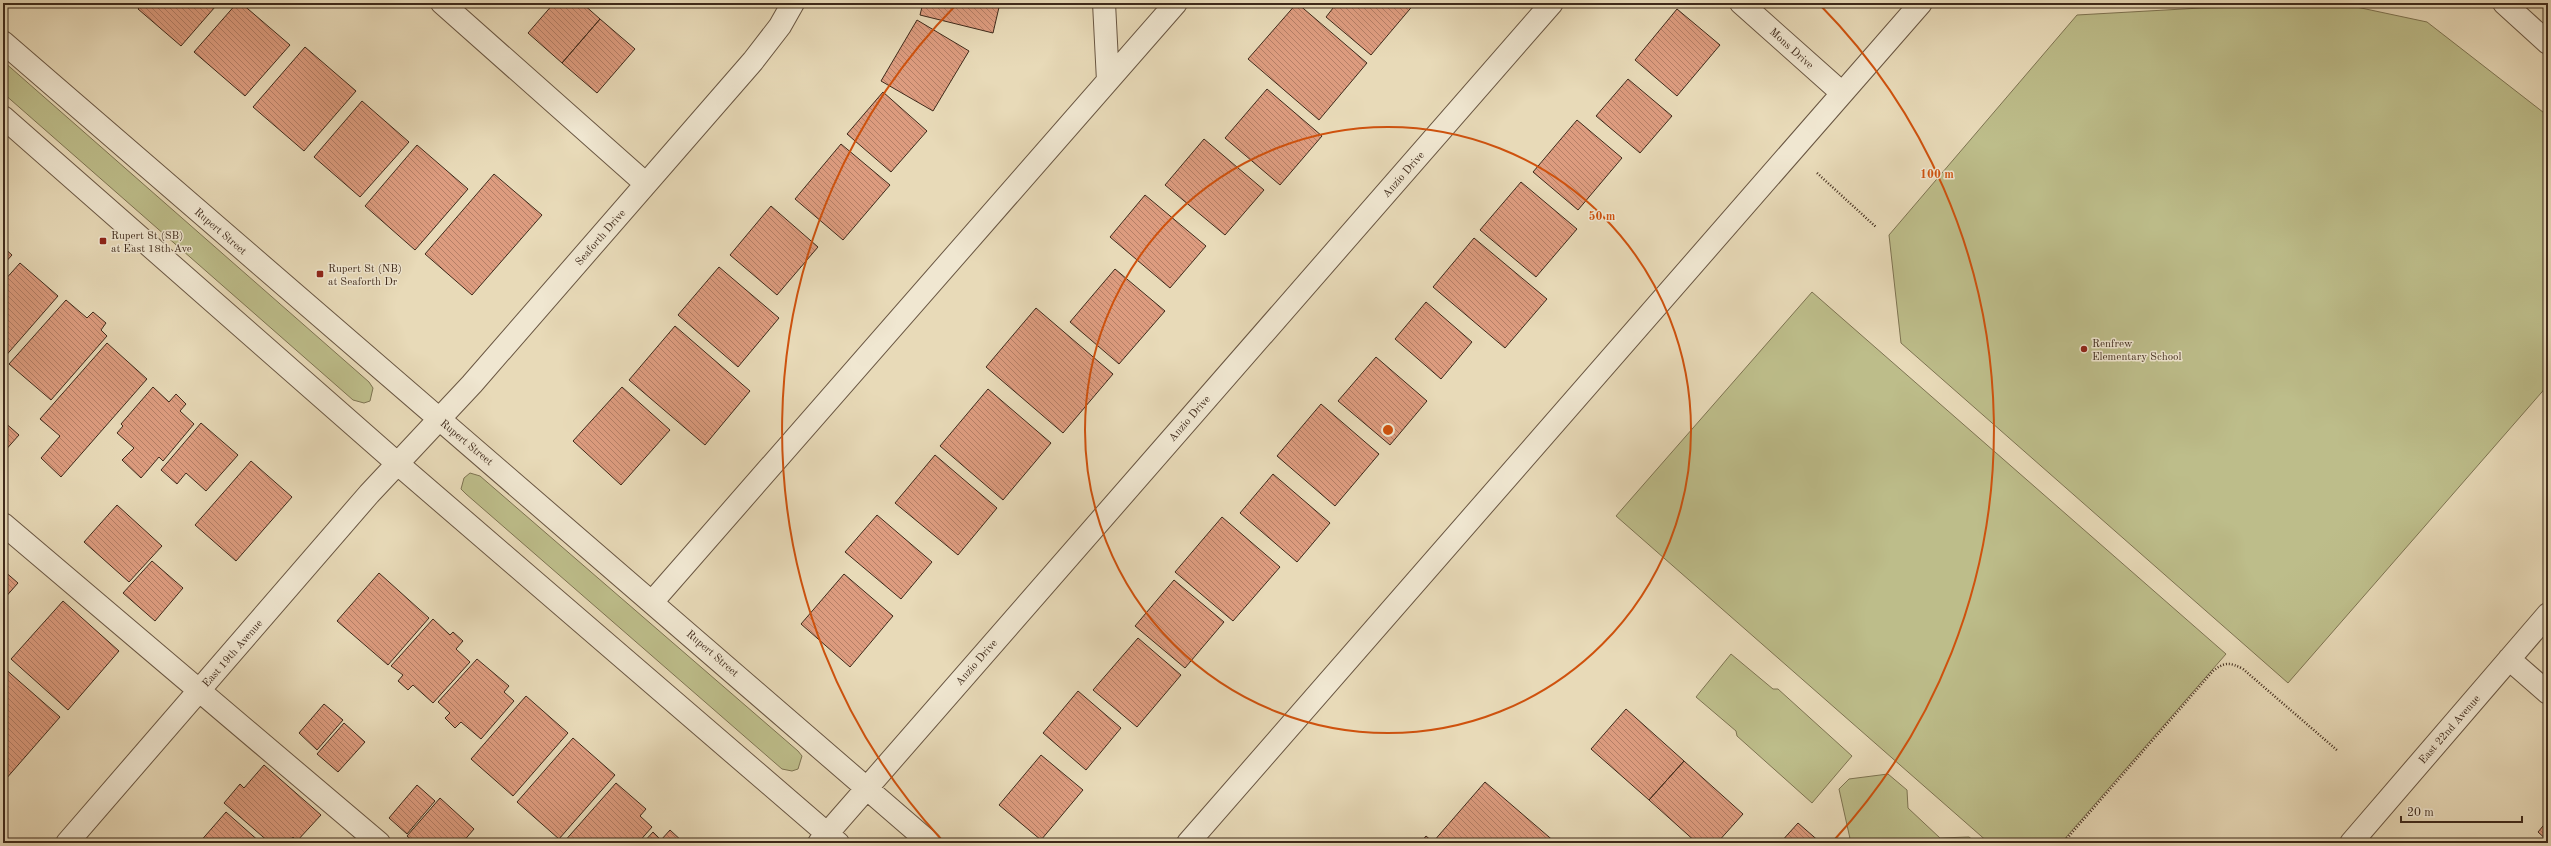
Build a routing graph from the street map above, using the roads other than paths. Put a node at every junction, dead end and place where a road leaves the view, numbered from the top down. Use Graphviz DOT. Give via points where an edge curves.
graph roads {
  1 [pos="442,3"];
  2 [pos="793,3"];
  3 [pos="1104,3"];
  4 [pos="1176,3"];
  5 [pos="1552,3"];
  6 [pos="1741,3"];
  7 [pos="1921,3"];
  8 [pos="2504,3"];
  9 [pos="3,42"];
  10 [pos="2548,43"];
  11 [pos="1108,81"];
  12 [pos="1842,93"];
  13 [pos="3,117"];
  14 [pos="646,184"];
  15 [pos="440,419"];
  16 [pos="398,464"];
  17 [pos="3,524"];
  18 [pos="653,601"];
  19 [pos="2548,614"];
  20 [pos="2509,659"];
  21 [pos="199,692"];
  22 [pos="2548,693"];
  23 [pos="867,788"];
  24 [pos="828,840"];
  25 [pos="67,843"];
  26 [pos="379,843"];
  27 [pos="930,843"];
  28 [pos="1188,843"];
  29 [pos="2351,843"];
  1 -- 14 [label="street"];
  2 -- 14 [label="street, Seaforth Drive" via="780,26 753,61"];
  3 -- 11 [label="street"];
  4 -- 11 [label="street"];
  5 -- 23 [label="street, Anzio Drive"];
  6 -- 12 [label="street, Mons Drive"];
  7 -- 12 [label="street"];
  8 -- 10 [label="street"];
  9 -- 15 [label="street, Rupert Street"];
  11 -- 18 [label="street"];
  12 -- 28 [label="street"];
  13 -- 16 [label="street"];
  14 -- 15 [label="street, Seaforth Drive"];
  15 -- 16 [label="street, Seaforth Drive"];
  15 -- 18 [label="street, Rupert Street"];
  16 -- 21 [label="street, East 19th Avenue" via="369,494"];
  16 -- 24 [label="street"];
  17 -- 21 [label="street"];
  18 -- 23 [label="street, Rupert Street"];
  19 -- 20 [label="street, East 22nd Avenue"];
  20 -- 22 [label="street"];
  20 -- 29 [label="street, East 22nd Avenue"];
  21 -- 25 [label="street, East 19th Avenue"];
  21 -- 26 [label="street"];
  23 -- 24 [label="street, Anzio Drive"];
  23 -- 27 [label="street, Rupert Street"];
}
